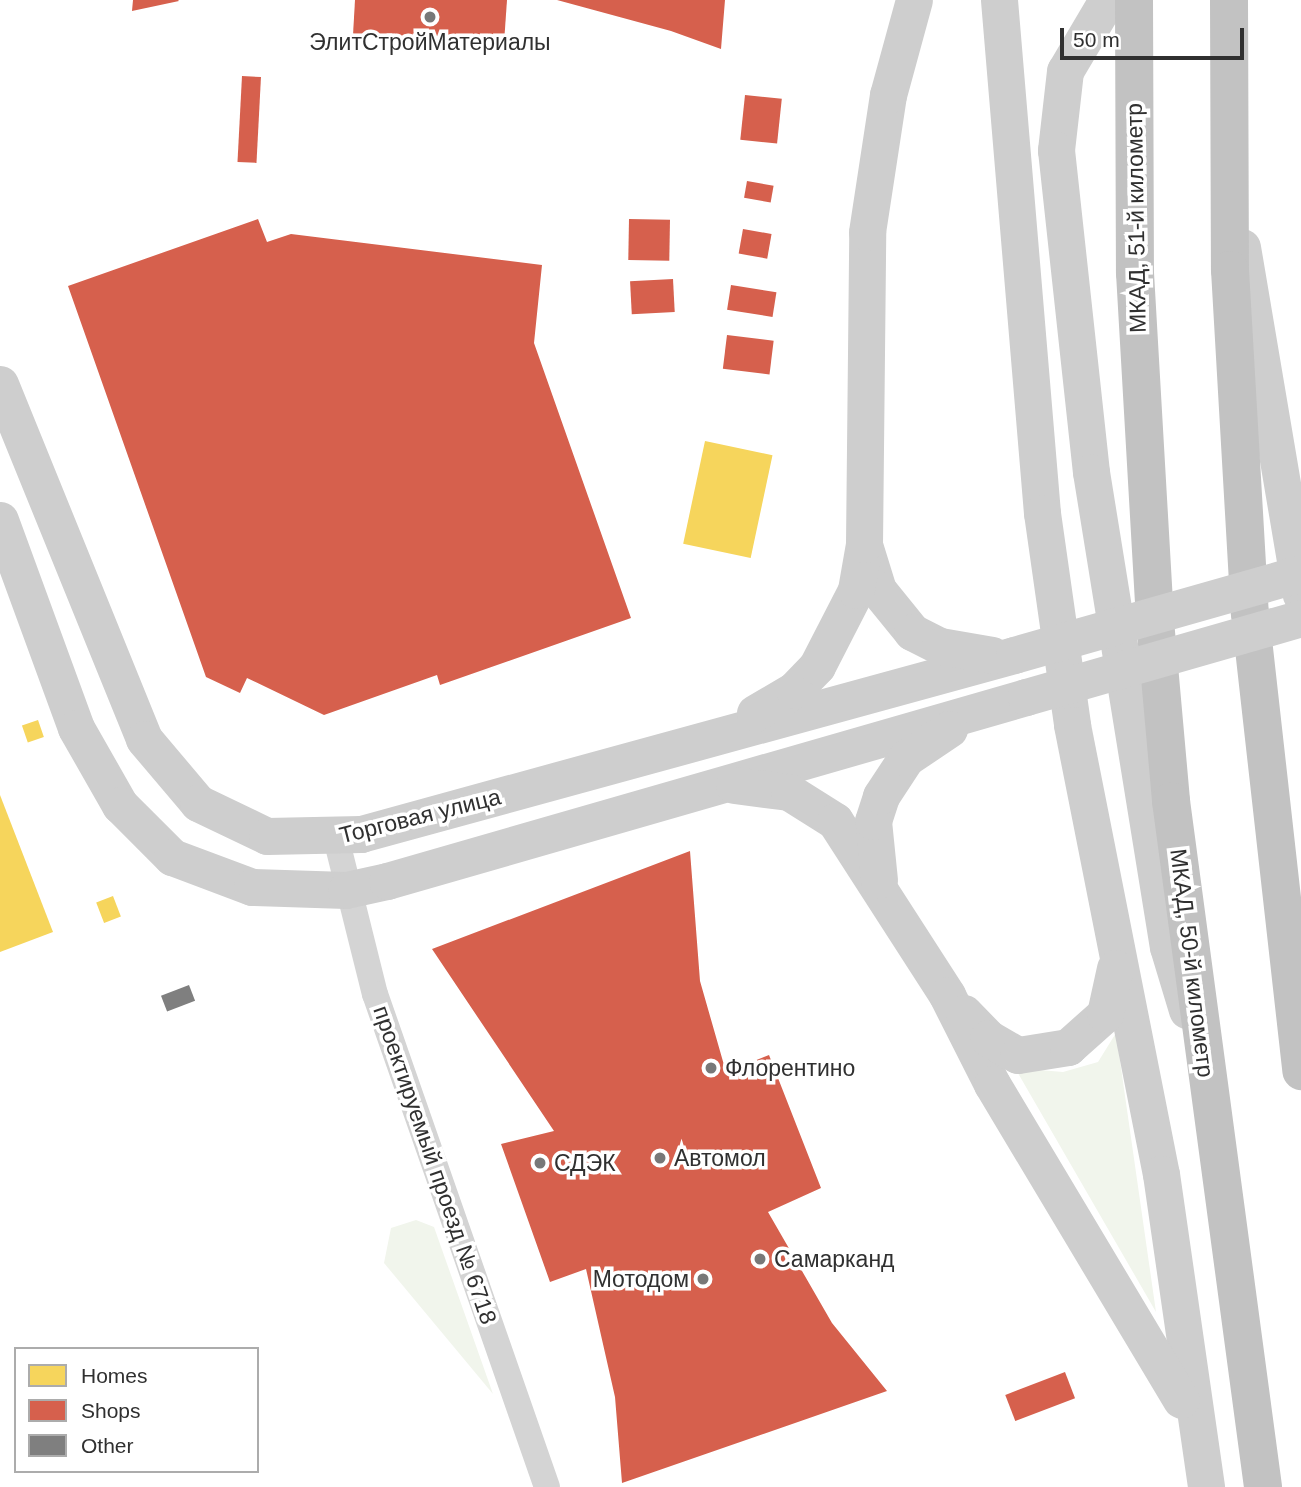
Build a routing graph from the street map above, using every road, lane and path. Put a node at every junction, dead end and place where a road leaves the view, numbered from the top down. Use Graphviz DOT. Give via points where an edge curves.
graph roads {
  1 [pos="999,0"];
  2 [pos="1027,0"];
  3 [pos="1107,0"];
  4 [pos="1134,0"];
  5 [pos="1229,0"];
  6 [pos="910,12"];
  7 [pos="1008,109"];
  8 [pos="1229,175"];
  9 [pos="0,384"];
  10 [pos="1143,437"];
  11 [pos="0,520"];
  12 [pos="864,544"];
  13 [pos="1301,573"];
  14 [pos="1301,594"];
  15 [pos="1301,618"];
  16 [pos="1014,655"];
  17 [pos="977,710"];
  18 [pos="718,735"];
  19 [pos="688,790"];
  20 [pos="336,838"];
  21 [pos="880,884"];
  22 [pos="346,890"];
  23 [pos="1115,939"];
  24 [pos="947,995"];
  25 [pos="1301,1071"];
  26 [pos="1206,1072"];
  27 [pos="1196,1434"];
  28 [pos="547,1487"];
  29 [pos="1206,1487"];
  30 [pos="1263,1487"];
  1 -- 7 [label="street"];
  2 -- 7 [label="street"];
  3 -- 26 [label="street" via="1075,46 1055,123 1081,384 1168,947"];
  4 -- 10 [label="highway, МКАД, 51-й километр"];
  5 -- 8 [label="highway"];
  6 -- 12 [label="street" via="867,232"];
  7 -- 23 [label="street" via="1042,513 1072,725"];
  8 -- 14 [label="street"];
  8 -- 25 [label="highway" via="1238,431 1265,777"];
  9 -- 20 [label="street, Торговая улица" via="123,692 166,772 236,826 267,836"];
  10 -- 26 [label="highway, МКАД, 50-й километр" via="1170,787"];
  11 -- 22 [label="street" via="76,729 96,770 145,835 172,857 220,879 286,891"];
  12 -- 16 [label="street" via="878,590 912,632 974,654"];
  12 -- 18 [label="street" via="852,601 817,666 794,690"];
  13 -- 16 [label="street, Торговая улица, bridge"];
  15 -- 17 [label="street, bridge"];
  16 -- 18 [label="street, Торговая улица"];
  17 -- 19 [label="street"];
  17 -- 21 [label="street" via="906,758 892,774 873,821"];
  18 -- 20 [label="street, Торговая улица"];
  19 -- 21 [label="street" via="751,784 812,802 835,821"];
  19 -- 22 [label="street"];
  20 -- 22 [label="street, проектируемый проезд № 6718"];
  21 -- 24 [label="street"];
  22 -- 28 [label="street, проектируемый проезд № 6718" via="375,994"];
  23 -- 24 [label="street" via="1115,987 1105,1014 1068,1047 1018,1055 988,1038"];
  23 -- 27 [label="street" via="1161,1174"];
  24 -- 27 [label="street" via="992,1084 1167,1369"];
  26 -- 30 [label="highway, МКАД, 50-й километр"];
  27 -- 29 [label="street"];
}
